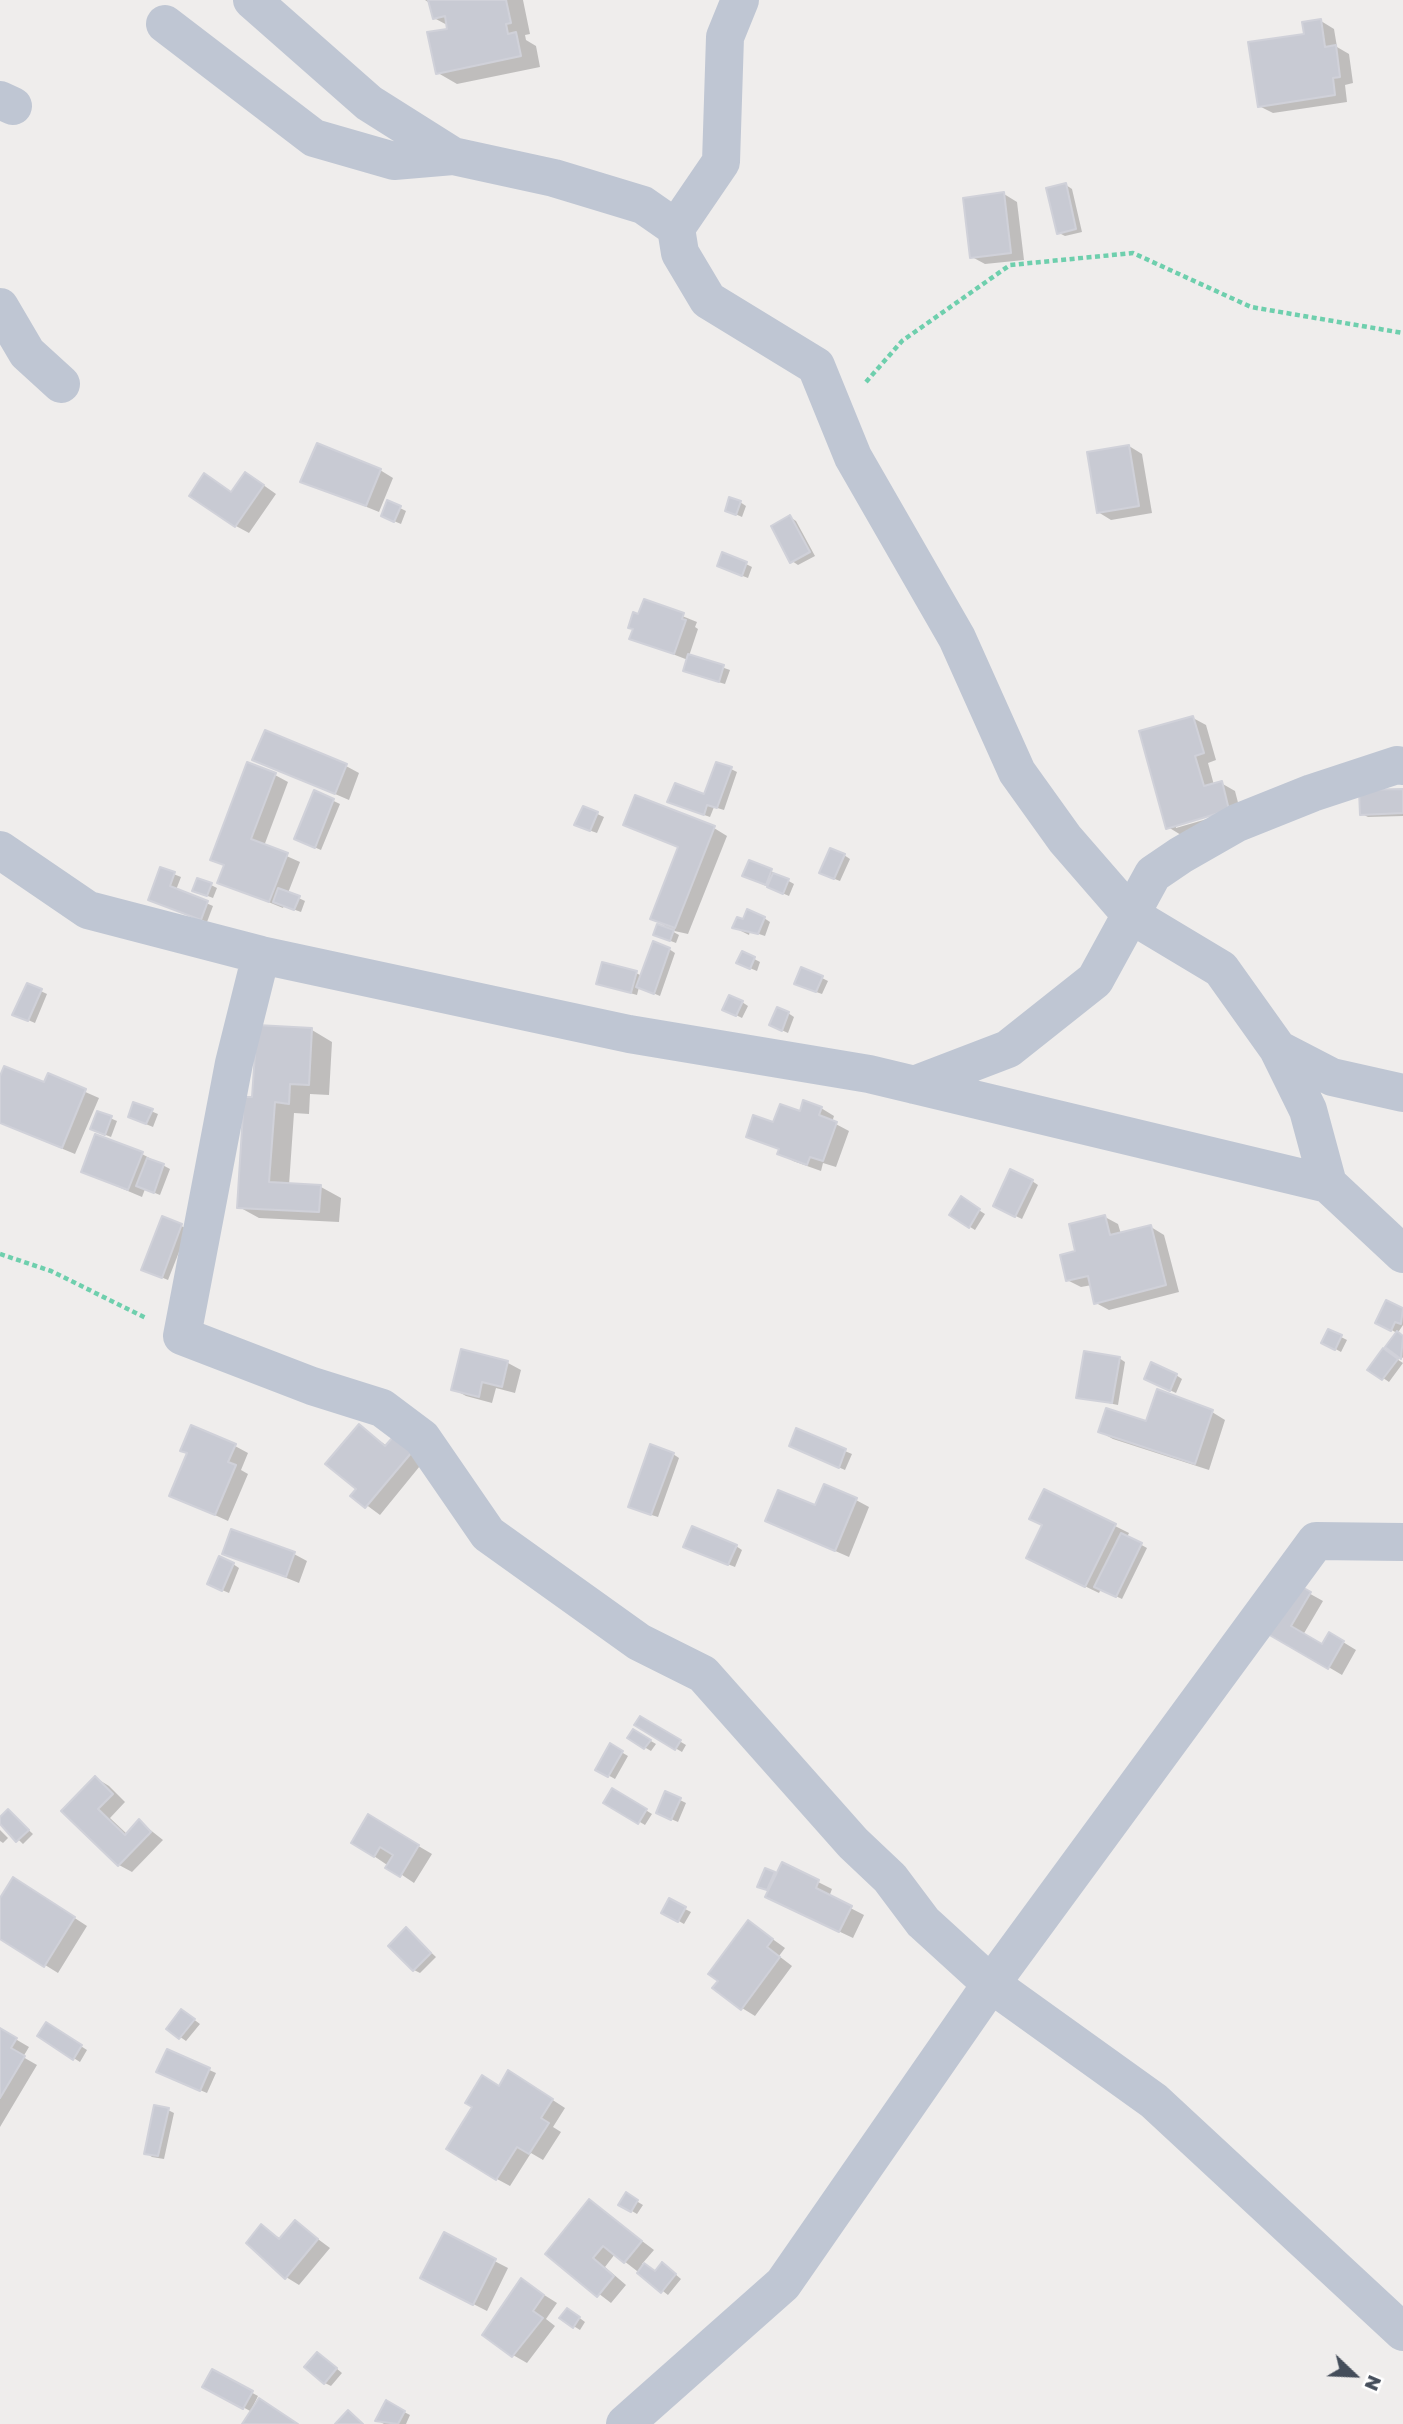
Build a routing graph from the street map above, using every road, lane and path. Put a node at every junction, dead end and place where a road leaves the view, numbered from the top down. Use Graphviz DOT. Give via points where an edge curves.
graph roads {
  1 [pos="253,0"];
  2 [pos="740,0"];
  3 [pos="165,24"];
  4 [pos="453,156"];
  5 [pos="676,228"];
  6 [pos="0,307"];
  7 [pos="1403,333"];
  8 [pos="61,384"];
  9 [pos="843,433"];
  10 [pos="1403,766"];
  11 [pos="0,850"];
  12 [pos="1131,915"];
  13 [pos="261,955"];
  14 [pos="1278,1049"];
  15 [pos="914,1085"];
  16 [pos="1403,1093"];
  17 [pos="1328,1184"];
  18 [pos="0,1254"];
  19 [pos="1403,1254"];
  20 [pos="182,1336"];
  21 [pos="1403,1542"];
  22 [pos="991,1984"];
  23 [pos="1403,2332"];
  24 [pos="625,2424"];
  1 -- 4 [label="street" via="369,103"];
  2 -- 5 [label="street" via="725,37 720,163"];
  3 -- 4 [label="street" via="314,138 394,160"];
  4 -- 5 [label="street" via="554,178 643,205"];
  5 -- 9 [label="street" via="680,253 708,300 816,366"];
  6 -- 8 [label="street" via="27,353"];
  7 -- 9 [label="path" via="1251,307 1133,253 1010,265 902,341 858,392"];
  9 -- 12 [label="street" via="865,480 957,638 1017,772 1065,839"];
  10 -- 12 [label="street" via="1312,793 1237,823 1153,874"];
  11 -- 13 [label="street" via="88,910"];
  12 -- 14 [label="street" via="1222,969"];
  12 -- 15 [label="street" via="1095,980 1008,1049"];
  13 -- 15 [label="street" via="629,1034"];
  13 -- 20 [label="street" via="234,1063"];
  14 -- 16 [label="street" via="1332,1077"];
  14 -- 17 [label="street" via="1308,1110"];
  15 -- 17 [label="street"];
  17 -- 19 [label="street"];
  18 -- 20 [label="path" via="51,1271"];
  20 -- 22 [label="street" via="382,1408 422,1438 488,1534 639,1642 703,1674 853,1843 890,1878 923,1922"];
  21 -- 22 [label="street" via="1316,1541"];
  22 -- 23 [label="street" via="1154,2101"];
  22 -- 24 [label="street" via="783,2284"];
}
